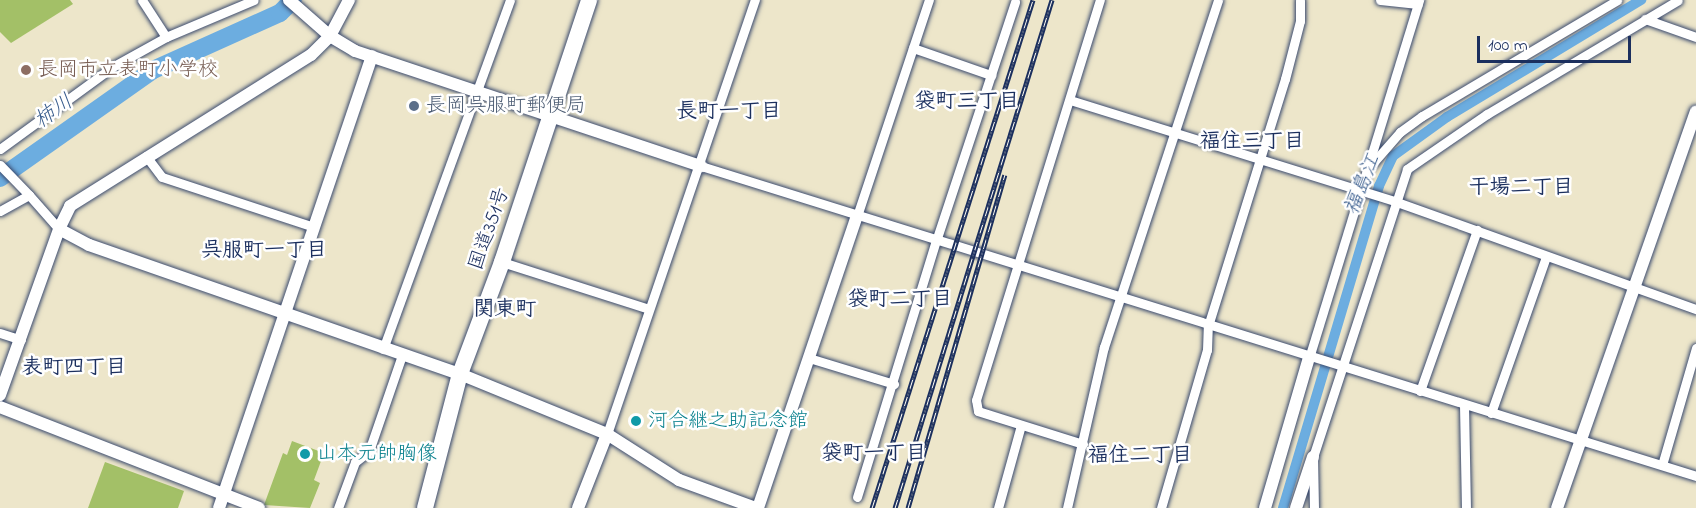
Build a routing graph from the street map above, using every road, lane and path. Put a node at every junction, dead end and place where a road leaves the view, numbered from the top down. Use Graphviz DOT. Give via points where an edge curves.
graph roads {
  1 [pos="142,0"];
  2 [pos="254,0"];
  3 [pos="289,0"];
  4 [pos="349,0"];
  5 [pos="510,0"];
  6 [pos="589,0"];
  7 [pos="755,0"];
  8 [pos="929,0"];
  9 [pos="1100,0"];
  10 [pos="1218,0"];
  11 [pos="1300,0"];
  12 [pos="1380,0"];
  13 [pos="1617,0"];
  14 [pos="1678,0"];
  15 [pos="1016,2"];
  16 [pos="1418,2"];
  17 [pos="1645,19"];
  18 [pos="330,36"];
  19 [pos="166,37"];
  20 [pos="1696,37"];
  21 [pos="913,48"];
  22 [pos="372,56"];
  23 [pos="991,75"];
  24 [pos="476,90"];
  25 [pos="1070,100"];
  26 [pos="1696,112"];
  27 [pos="550,115"];
  28 [pos="1175,132"];
  29 [pos="0,149"];
  30 [pos="146,156"];
  31 [pos="1260,158"];
  32 [pos="0,165"];
  33 [pos="700,166"];
  34 [pos="1365,176"];
  35 [pos="1364,192"];
  36 [pos="29,195"];
  37 [pos="1390,200"];
  38 [pos="0,211"];
  39 [pos="857,216"];
  40 [pos="314,227"];
  41 [pos="58,229"];
  42 [pos="1477,230"];
  43 [pos="936,241"];
  44 [pos="1546,257"];
  45 [pos="502,262"];
  46 [pos="1020,267"];
  47 [pos="1634,289"];
  48 [pos="1122,298"];
  49 [pos="649,309"];
  50 [pos="1696,309"];
  51 [pos="286,312"];
  52 [pos="1208,326"];
  53 [pos="0,333"];
  54 [pos="21,340"];
  55 [pos="1696,348"];
  56 [pos="383,349"];
  57 [pos="402,355"];
  58 [pos="809,358"];
  59 [pos="1312,359"];
  60 [pos="1337,366"];
  61 [pos="460,374"];
  62 [pos="894,384"];
  63 [pos="1420,391"];
  64 [pos="0,395"];
  65 [pos="1464,405"];
  66 [pos="0,407"];
  67 [pos="1491,413"];
  68 [pos="1021,424"];
  69 [pos="607,434"];
  70 [pos="1580,440"];
  71 [pos="1083,444"];
  72 [pos="1313,457"];
  73 [pos="1662,465"];
  74 [pos="1696,476"];
  75 [pos="224,494"];
  76 [pos="857,497"];
  77 [pos="219,508"];
  78 [pos="259,508"];
  79 [pos="338,508"];
  80 [pos="425,508"];
  81 [pos="578,508"];
  82 [pos="757,508"];
  83 [pos="998,508"];
  84 [pos="1067,508"];
  85 [pos="1161,508"];
  86 [pos="1264,508"];
  87 [pos="1296,508"];
  88 [pos="1314,508"];
  89 [pos="1466,508"];
  90 [pos="1557,508"];
  1 -- 19 [label="street"];
  2 -- 19 [label="street"];
  3 -- 18 [label="street"];
  4 -- 18 [label="street"];
  5 -- 24 [label="street"];
  6 -- 27 [label="highway, 国道351号"];
  7 -- 33 [label="street"];
  8 -- 21 [label="street"];
  9 -- 25 [label="street"];
  10 -- 28 [label="street"];
  11 -- 31 [label="street" via="1300,21"];
  12 -- 16 [label="street"];
  13 -- 34 [label="street" via="1400,132 1378,153"];
  14 -- 17 [label="street"];
  15 -- 23 [label="street"];
  16 -- 34 [label="street"];
  17 -- 20 [label="street"];
  17 -- 37 [label="street" via="1414,161"];
  18 -- 22 [label="street"];
  18 -- 30 [label="street" via="311,55"];
  19 -- 29 [label="street" via="95,78"];
  21 -- 23 [label="street"];
  21 -- 39 [label="street"];
  22 -- 24 [label="street"];
  22 -- 40 [label="street"];
  23 -- 43 [label="street"];
  24 -- 27 [label="street"];
  24 -- 56 [label="street"];
  25 -- 28 [label="street"];
  25 -- 46 [label="street"];
  26 -- 47 [label="street"];
  27 -- 33 [label="street"];
  27 -- 45 [label="highway, 国道351号"];
  28 -- 31 [label="street"];
  28 -- 48 [label="street"];
  30 -- 40 [label="street" via="162,177"];
  30 -- 41 [label="street" via="70,206"];
  31 -- 35 [label="street"];
  31 -- 52 [label="street"];
  32 -- 36 [label="street"];
  33 -- 39 [label="street"];
  33 -- 49 [label="street"];
  34 -- 35 [label="street"];
  35 -- 37 [label="street"];
  35 -- 59 [label="street"];
  36 -- 38 [label="street"];
  36 -- 41 [label="street"];
  37 -- 42 [label="street"];
  37 -- 60 [label="street"];
  39 -- 43 [label="street"];
  39 -- 58 [label="street"];
  40 -- 51 [label="street"];
  41 -- 51 [label="street" via="89,245"];
  41 -- 54 [label="street"];
  42 -- 44 [label="street"];
  42 -- 63 [label="street"];
  43 -- 46 [label="street"];
  43 -- 62 [label="street"];
  44 -- 47 [label="street"];
  44 -- 67 [label="street"];
  45 -- 49 [label="street"];
  45 -- 61 [label="highway, 国道351号"];
  46 -- 48 [label="street"];
  46 -- 68 [label="street" via="976,400 978,411"];
  47 -- 50 [label="street"];
  47 -- 70 [label="street"];
  48 -- 52 [label="street"];
  48 -- 71 [label="street" via="1104,347"];
  49 -- 69 [label="street"];
  51 -- 56 [label="street"];
  51 -- 75 [label="street"];
  52 -- 59 [label="street"];
  52 -- 85 [label="street" via="1207,350"];
  53 -- 54 [label="street"];
  54 -- 64 [label="street"];
  55 -- 73 [label="street"];
  56 -- 57 [label="street"];
  57 -- 61 [label="street"];
  57 -- 79 [label="street" via="369,451 355,462"];
  58 -- 62 [label="street"];
  58 -- 82 [label="street"];
  59 -- 60 [label="street"];
  59 -- 86 [label="street"];
  60 -- 63 [label="street"];
  60 -- 72 [label="street"];
  61 -- 69 [label="street"];
  61 -- 80 [label="highway, 国道351号"];
  62 -- 76 [label="street"];
  63 -- 65 [label="street"];
  65 -- 67 [label="street"];
  65 -- 89 [label="street"];
  66 -- 75 [label="street"];
  67 -- 70 [label="street"];
  68 -- 71 [label="street"];
  68 -- 83 [label="street"];
  69 -- 81 [label="street"];
  69 -- 82 [label="street" via="679,480"];
  70 -- 73 [label="street"];
  70 -- 90 [label="street"];
  71 -- 84 [label="street"];
  72 -- 87 [label="street"];
  72 -- 88 [label="street"];
  73 -- 74 [label="street"];
  75 -- 77 [label="street"];
  75 -- 78 [label="street"];
}
